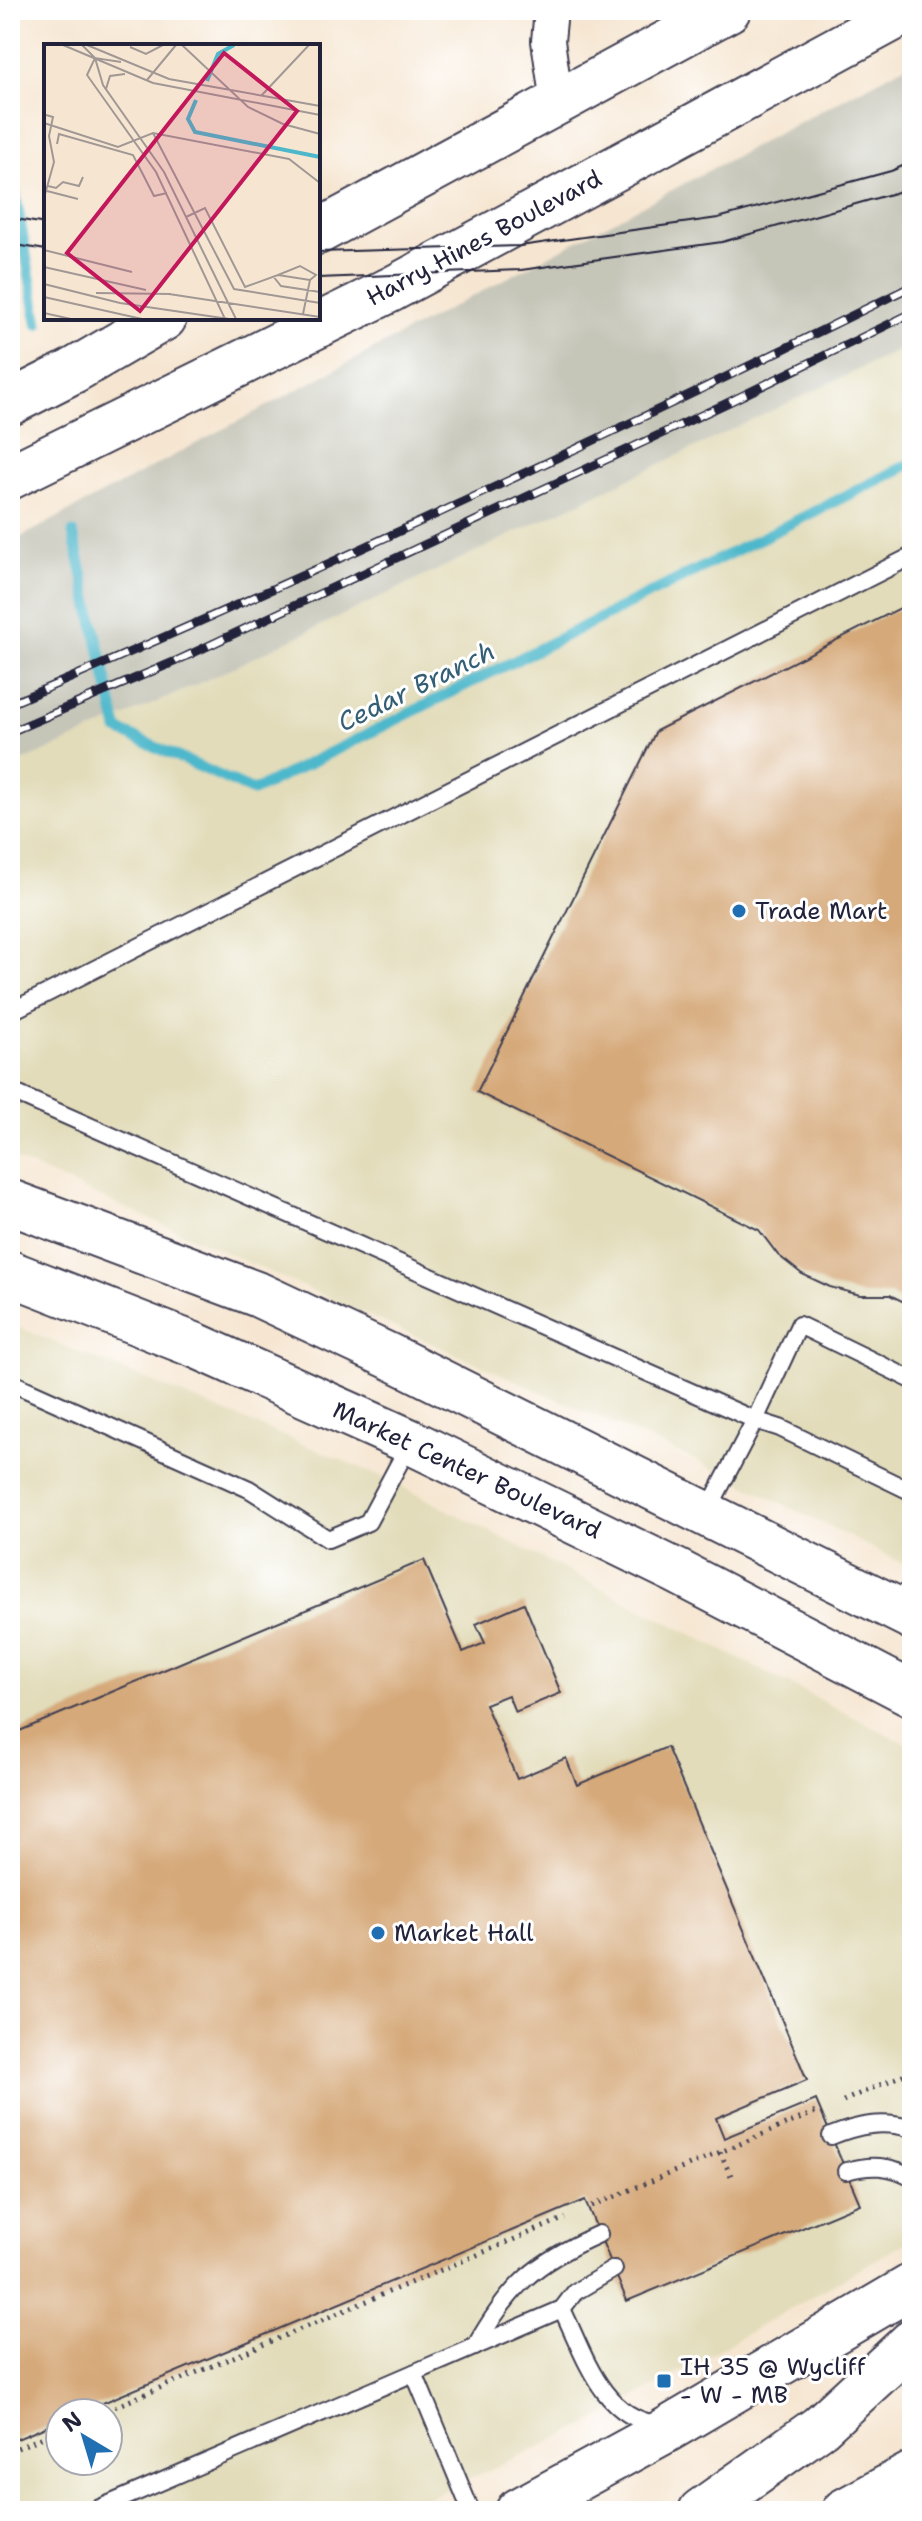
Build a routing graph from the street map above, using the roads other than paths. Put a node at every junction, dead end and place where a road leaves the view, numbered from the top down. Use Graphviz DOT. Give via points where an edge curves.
graph roads {
  1 [pos="551,10"];
  2 [pos="728,10"];
  3 [pos="909,10"];
  4 [pos="557,103"];
  5 [pos="320,231"];
  6 [pos="161,320"];
  7 [pos="10,403"];
  8 [pos="10,477"];
  9 [pos="912,556"];
  10 [pos="10,1012"];
  11 [pos="10,1091"];
  12 [pos="10,1202"];
  13 [pos="10,1273"];
  14 [pos="912,1380"];
  15 [pos="10,1382"];
  16 [pos="755,1420"];
  17 [pos="411,1442"];
  18 [pos="912,1492"];
  19 [pos="706,1515"];
  20 [pos="676,1571"];
  21 [pos="912,1617"];
  22 [pos="912,1694"];
  23 [pos="912,2129"];
  24 [pos="831,2136"];
  25 [pos="846,2171"];
  26 [pos="912,2177"];
  27 [pos="599,2234"];
  28 [pos="614,2269"];
  29 [pos="912,2286"];
  30 [pos="562,2309"];
  31 [pos="912,2342"];
  32 [pos="475,2347"];
  33 [pos="414,2373"];
  34 [pos="679,2422"];
  35 [pos="912,2474"];
  36 [pos="93,2511"];
  37 [pos="471,2511"];
  38 [pos="518,2511"];
  39 [pos="701,2511"];
  40 [pos="844,2511"];
  1 -- 4 [label="street" via="548,41"];
  2 -- 4 [label="main road"];
  3 -- 8 [label="main road, Harry Hines Boulevard" via="392,289"];
  4 -- 5 [label="main road"];
  6 -- 7 [label="main road"];
  9 -- 10 [label="lane"];
  11 -- 16 [label="lane"];
  12 -- 19 [label="main road" via="259,1295"];
  13 -- 17 [label="main road, Market Center Boulevard" via="197,1346"];
  14 -- 16 [label="lane" via="799,1325"];
  15 -- 17 [label="lane" via="249,1489 328,1539 368,1522"];
  16 -- 18 [label="lane"];
  16 -- 19 [label="lane"];
  17 -- 20 [label="main road, Market Center Boulevard"];
  19 -- 20 [label="main road"];
  19 -- 21 [label="main road"];
  20 -- 22 [label="main road, Market Center Boulevard"];
  23 -- 24 [label="lane" via="877,2124"];
  25 -- 26 [label="lane" via="879,2166"];
  27 -- 32 [label="lane" via="559,2252 525,2277 496,2310"];
  28 -- 30 [label="lane" via="575,2292"];
  29 -- 34 [label="main road"];
  30 -- 32 [label="lane"];
  30 -- 34 [label="lane" via="615,2406 645,2423"];
  31 -- 39 [label="main road" via="820,2427"];
  32 -- 33 [label="lane"];
  33 -- 36 [label="lane"];
  33 -- 37 [label="lane"];
  34 -- 38 [label="main road"];
  35 -- 40 [label="main road"];
}
